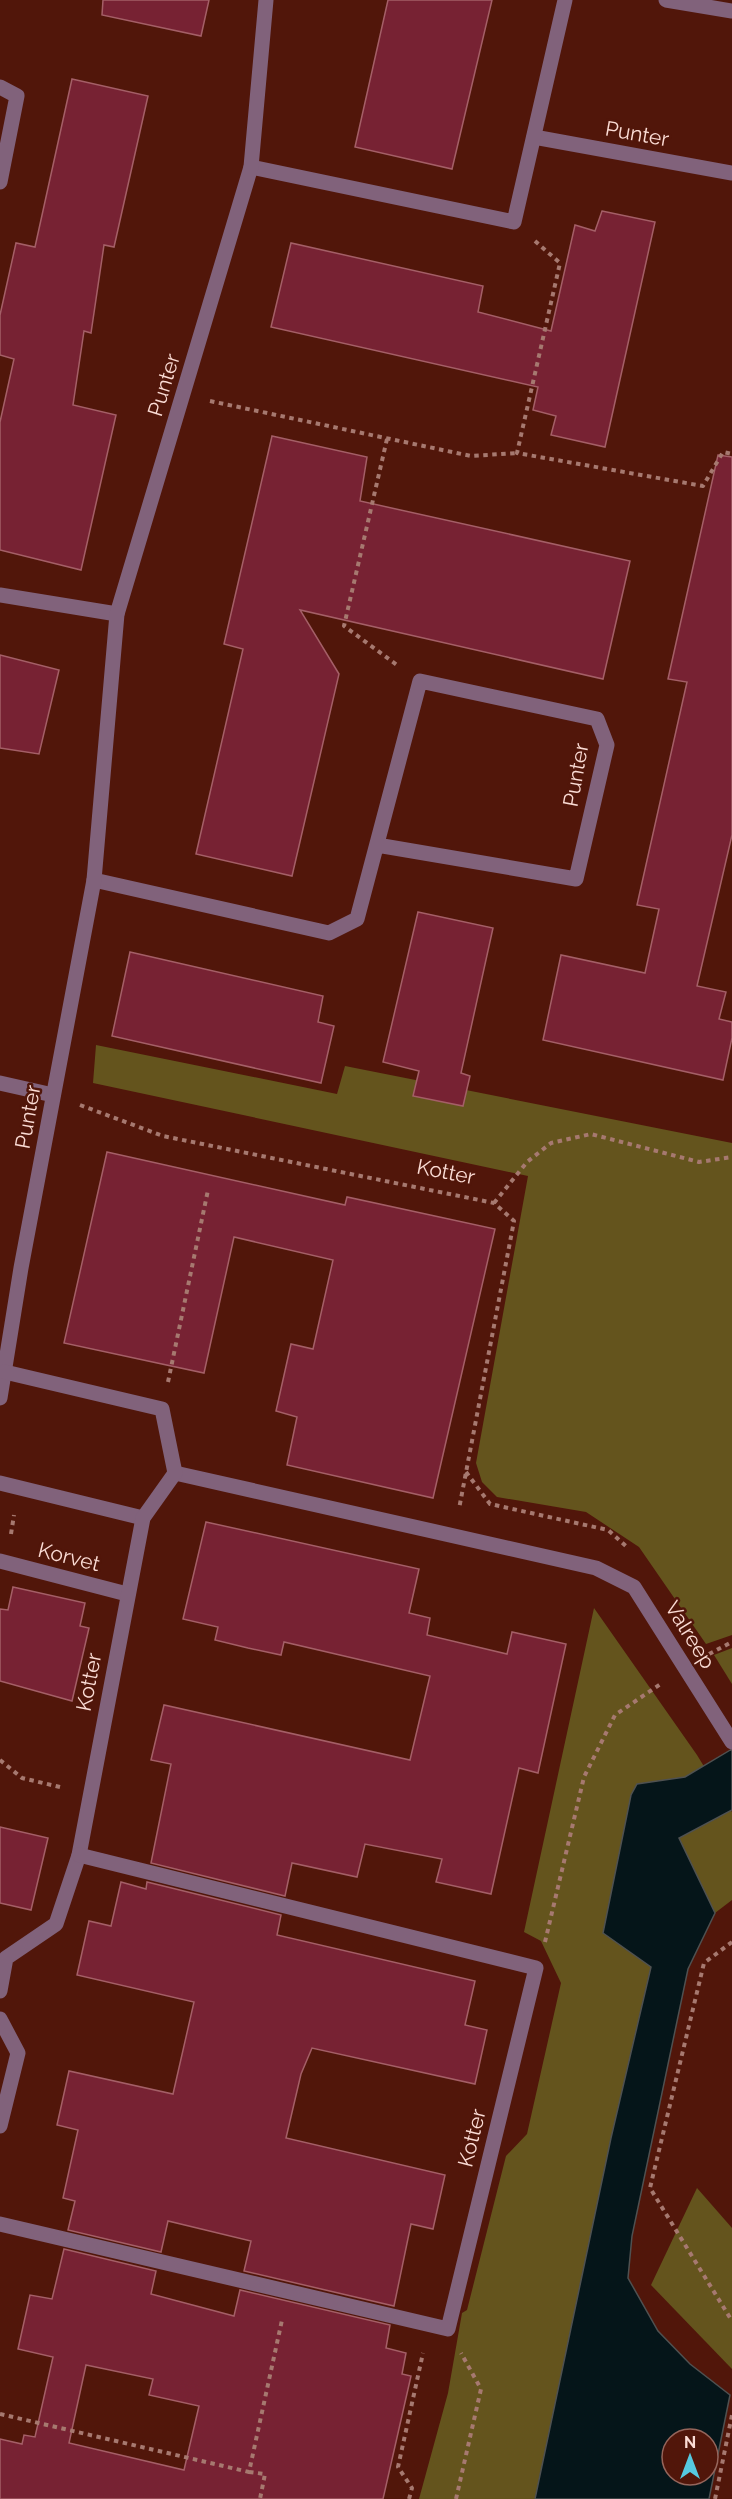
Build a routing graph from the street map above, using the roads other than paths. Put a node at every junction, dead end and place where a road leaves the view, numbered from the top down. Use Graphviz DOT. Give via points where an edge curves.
graph roads {
  1 [pos="266,0"];
  2 [pos="565,0"];
  3 [pos="666,0"];
  4 [pos="732,11"];
  5 [pos="0,87"];
  6 [pos="534,137"];
  7 [pos="251,167"];
  8 [pos="732,172"];
  9 [pos="0,182"];
  10 [pos="0,595"];
  11 [pos="117,614"];
  12 [pos="377,845"];
  13 [pos="94,880"];
  14 [pos="0,1083"];
  15 [pos="53,1095"];
  16 [pos="6,1372"];
  17 [pos="0,1398"];
  18 [pos="175,1473"];
  19 [pos="0,1483"];
  20 [pos="143,1518"];
  21 [pos="3,1562"];
  22 [pos="127,1594"];
  23 [pos="729,1737"];
  24 [pos="79,1855"];
  25 [pos="0,1991"];
  26 [pos="0,2019"];
  27 [pos="0,2126"];
  28 [pos="0,2224"];
  1 -- 7 [label="street, Punter"];
  2 -- 6 [label="street"];
  3 -- 4 [label="street"];
  5 -- 9 [label="street" via="17,96"];
  6 -- 7 [label="street" via="514,222"];
  6 -- 8 [label="street, Punter"];
  7 -- 11 [label="street, Punter"];
  10 -- 11 [label="street"];
  11 -- 13 [label="street, Punter"];
  12 -- 12 [label="street, Punter" via="420,681 597,719 607,744 576,879"];
  12 -- 13 [label="street" via="357,919 329,933"];
  13 -- 15 [label="street, Punter"];
  14 -- 15 [label="street"];
  15 -- 16 [label="street, Punter"];
  16 -- 17 [label="street, Punter"];
  16 -- 18 [label="street" via="162,1409"];
  18 -- 20 [label="street, Kotter"];
  18 -- 23 [label="street, Valreep" via="596,1568 634,1587"];
  19 -- 20 [label="street"];
  20 -- 22 [label="street, Kotter"];
  21 -- 22 [label="street, Korvet"];
  22 -- 24 [label="street, Kotter"];
  24 -- 25 [label="street, Kotter" via="56,1924 6,1958"];
  24 -- 28 [label="street, Kotter" via="536,1968 448,2329"];
  26 -- 27 [label="street" via="18,2053"];
}
